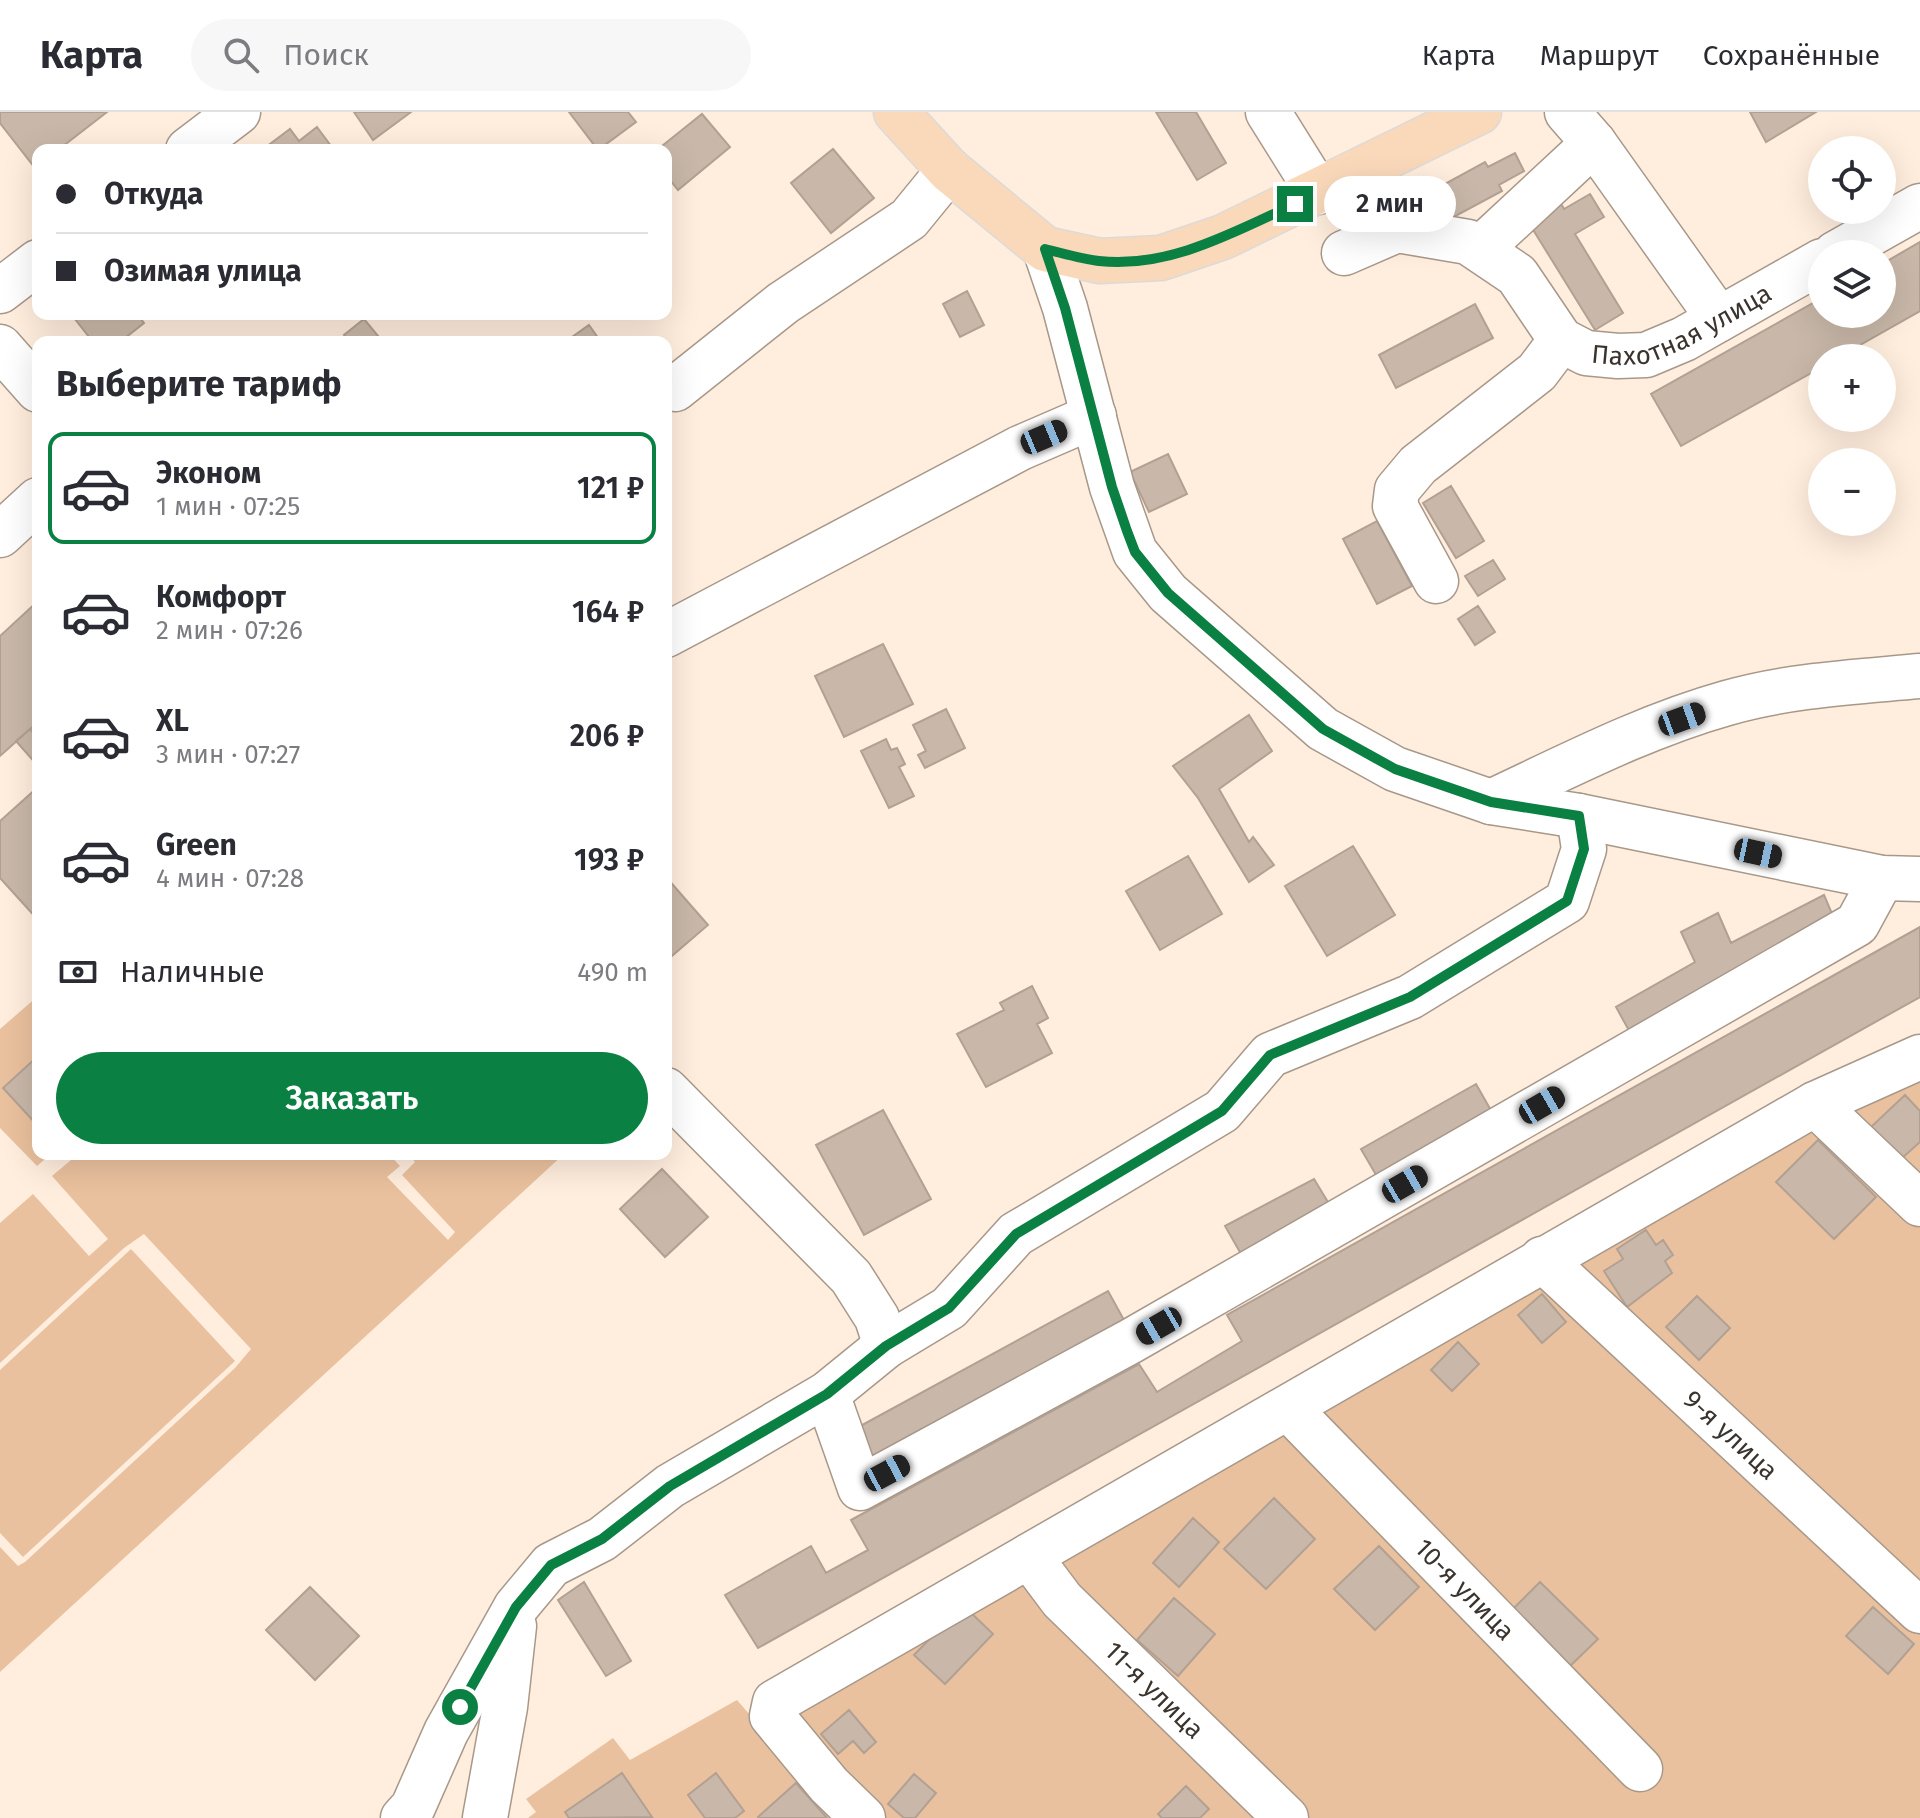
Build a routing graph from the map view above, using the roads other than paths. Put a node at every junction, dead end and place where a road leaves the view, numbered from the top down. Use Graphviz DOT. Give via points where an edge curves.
graph roads {
  1 [pos="238,112"];
  2 [pos="896,112"];
  3 [pos="1268,112"];
  4 [pos="1479,112"];
  5 [pos="1581,127"];
  6 [pos="196,144"];
  7 [pos="949,170"];
  8 [pos="1318,192"];
  9 [pos="1920,206"];
  10 [pos="1860,240"];
  11 [pos="1045,249"];
  12 [pos="1480,249"];
  13 [pos="1344,253"];
  14 [pos="32,267"];
  15 [pos="1808,269"];
  16 [pos="0,291"];
  17 [pos="1719,319"];
  18 [pos="1561,340"];
  19 [pos="0,347"];
  20 [pos="32,383"];
  21 [pos="675,389"];
  22 [pos="1094,416"];
  23 [pos="32,506"];
  24 [pos="0,535"];
  25 [pos="1436,581"];
  26 [pos="672,632"];
  27 [pos="1920,676"];
  28 [pos="1491,802"];
  29 [pos="1579,816"];
  30 [pos="1901,879"];
  31 [pos="1920,1057"];
  32 [pos="672,1096"];
  33 [pos="1815,1104"];
  34 [pos="1920,1204"];
  35 [pos="1542,1259"];
  36 [pos="886,1346"];
  37 [pos="827,1394"];
  38 [pos="1289,1409"];
  39 [pos="1029,1556"];
  40 [pos="516,1607"];
  41 [pos="1920,1611"];
  42 [pos="1640,1769"];
  43 [pos="403,1818"];
  44 [pos="485,1818"];
  45 [pos="863,1818"];
  46 [pos="1286,1818"];
  1 -- 6 [label="street"];
  2 -- 7 [label="main road"];
  3 -- 8 [label="street"];
  4 -- 8 [label="main road"];
  5 -- 12 [label="street"];
  5 -- 17 [label="street"];
  7 -- 11 [label="main road"];
  7 -- 21 [label="street" via="909,219 783,303"];
  8 -- 11 [label="main road" via="1223,237 1161,258 1100,261"];
  9 -- 10 [label="street"];
  11 -- 22 [label="street"];
  12 -- 13 [label="street, Пахотная улица" via="1468,242 1397,230"];
  12 -- 18 [label="street, Пахотная улица" via="1517,275"];
  14 -- 16 [label="street"];
  15 -- 17 [label="street, Пахотная улица"];
  17 -- 18 [label="street, Пахотная улица" via="1646,355 1586,353"];
  18 -- 25 [label="street" via="1537,372 1418,465 1397,490 1395,506"];
  19 -- 20 [label="street"];
  22 -- 26 [label="street" via="1020,448"];
  22 -- 28 [label="street" via="1135,552 1168,593 1323,729 1395,769"];
  23 -- 24 [label="street"];
  27 -- 28 [label="street" via="1800,686 1726,703"];
  28 -- 29 [label="street"];
  29 -- 30 [label="street"];
  29 -- 36 [label="street" via="1584,849 1567,901 1410,997 1270,1055 1222,1111 1016,1234 949,1308"];
  30 -- 37 [label="street" via="1857,924 1145,1334 860,1488"];
  31 -- 33 [label="street"];
  32 -- 36 [label="street" via="851,1277 877,1318"];
  33 -- 34 [label="street"];
  33 -- 35 [label="street"];
  35 -- 38 [label="street"];
  35 -- 41 [label="street, 9-я улица"];
  36 -- 37 [label="street"];
  37 -- 40 [label="street" via="670,1486 602,1539 551,1565"];
  38 -- 39 [label="street"];
  38 -- 42 [label="street, 10-я улица"];
  39 -- 45 [label="street" via="771,1707 772,1716 829,1785"];
  39 -- 46 [label="street, 11-я улица" via="1062,1600"];
  40 -- 43 [label="street"];
  40 -- 44 [label="street"];
}
